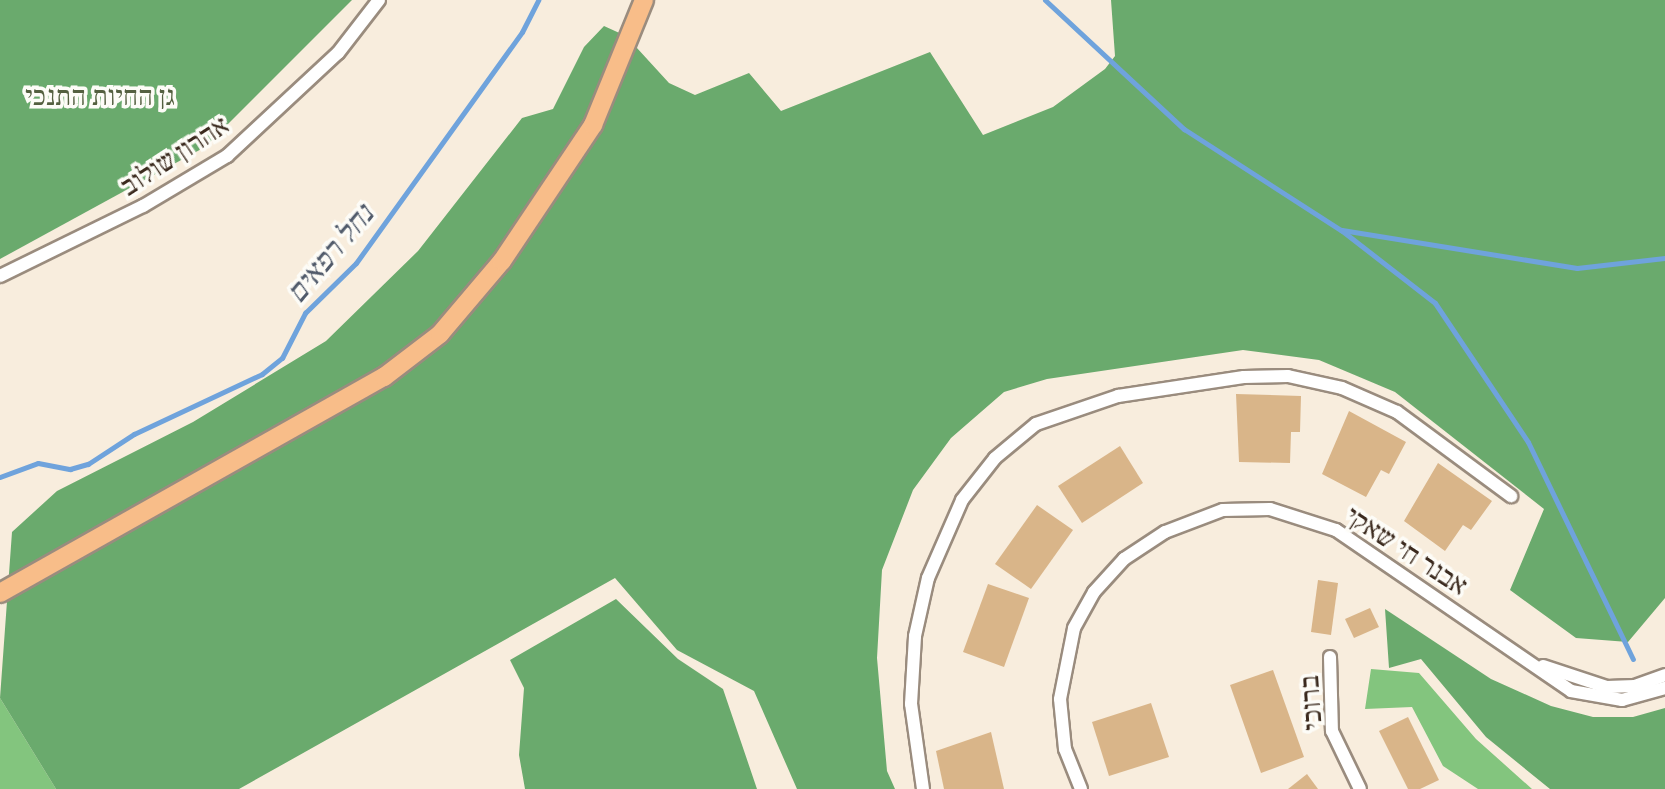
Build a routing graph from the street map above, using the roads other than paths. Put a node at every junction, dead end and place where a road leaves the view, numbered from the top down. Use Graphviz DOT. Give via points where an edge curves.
graph roads {
  1 [pos="379,0"];
  2 [pos="644,0"];
  3 [pos="0,276"];
  4 [pos="1511,496"];
  5 [pos="0,593"];
  6 [pos="1330,657"];
  7 [pos="1533,662"];
  8 [pos="1665,675"];
  9 [pos="1665,688"];
  10 [pos="923,789"];
  11 [pos="1081,789"];
  12 [pos="1360,789"];
  1 -- 3 [label="street, אהרון שולוב" via="338,53 227,156 143,206"];
  2 -- 5 [label="main road" via="593,125 502,261 440,334 384,377"];
  4 -- 10 [label="street" via="1397,412 1342,388 1298,378 1244,377 1118,396 1036,424 995,458 962,500 928,578 915,636 911,704"];
  6 -- 12 [label="street, ברוכי" via="1332,731"];
  7 -- 8 [label="street, אבנר חי שאקי" via="1607,687 1635,686"];
  7 -- 9 [label="street, אבנר חי שאקי" via="1571,691 1593,698 1638,698"];
  7 -- 11 [label="street, אבנר חי שאקי" via="1336,530 1270,509 1223,510 1165,532 1124,559 1094,592 1074,628 1060,699 1065,749"];
}
